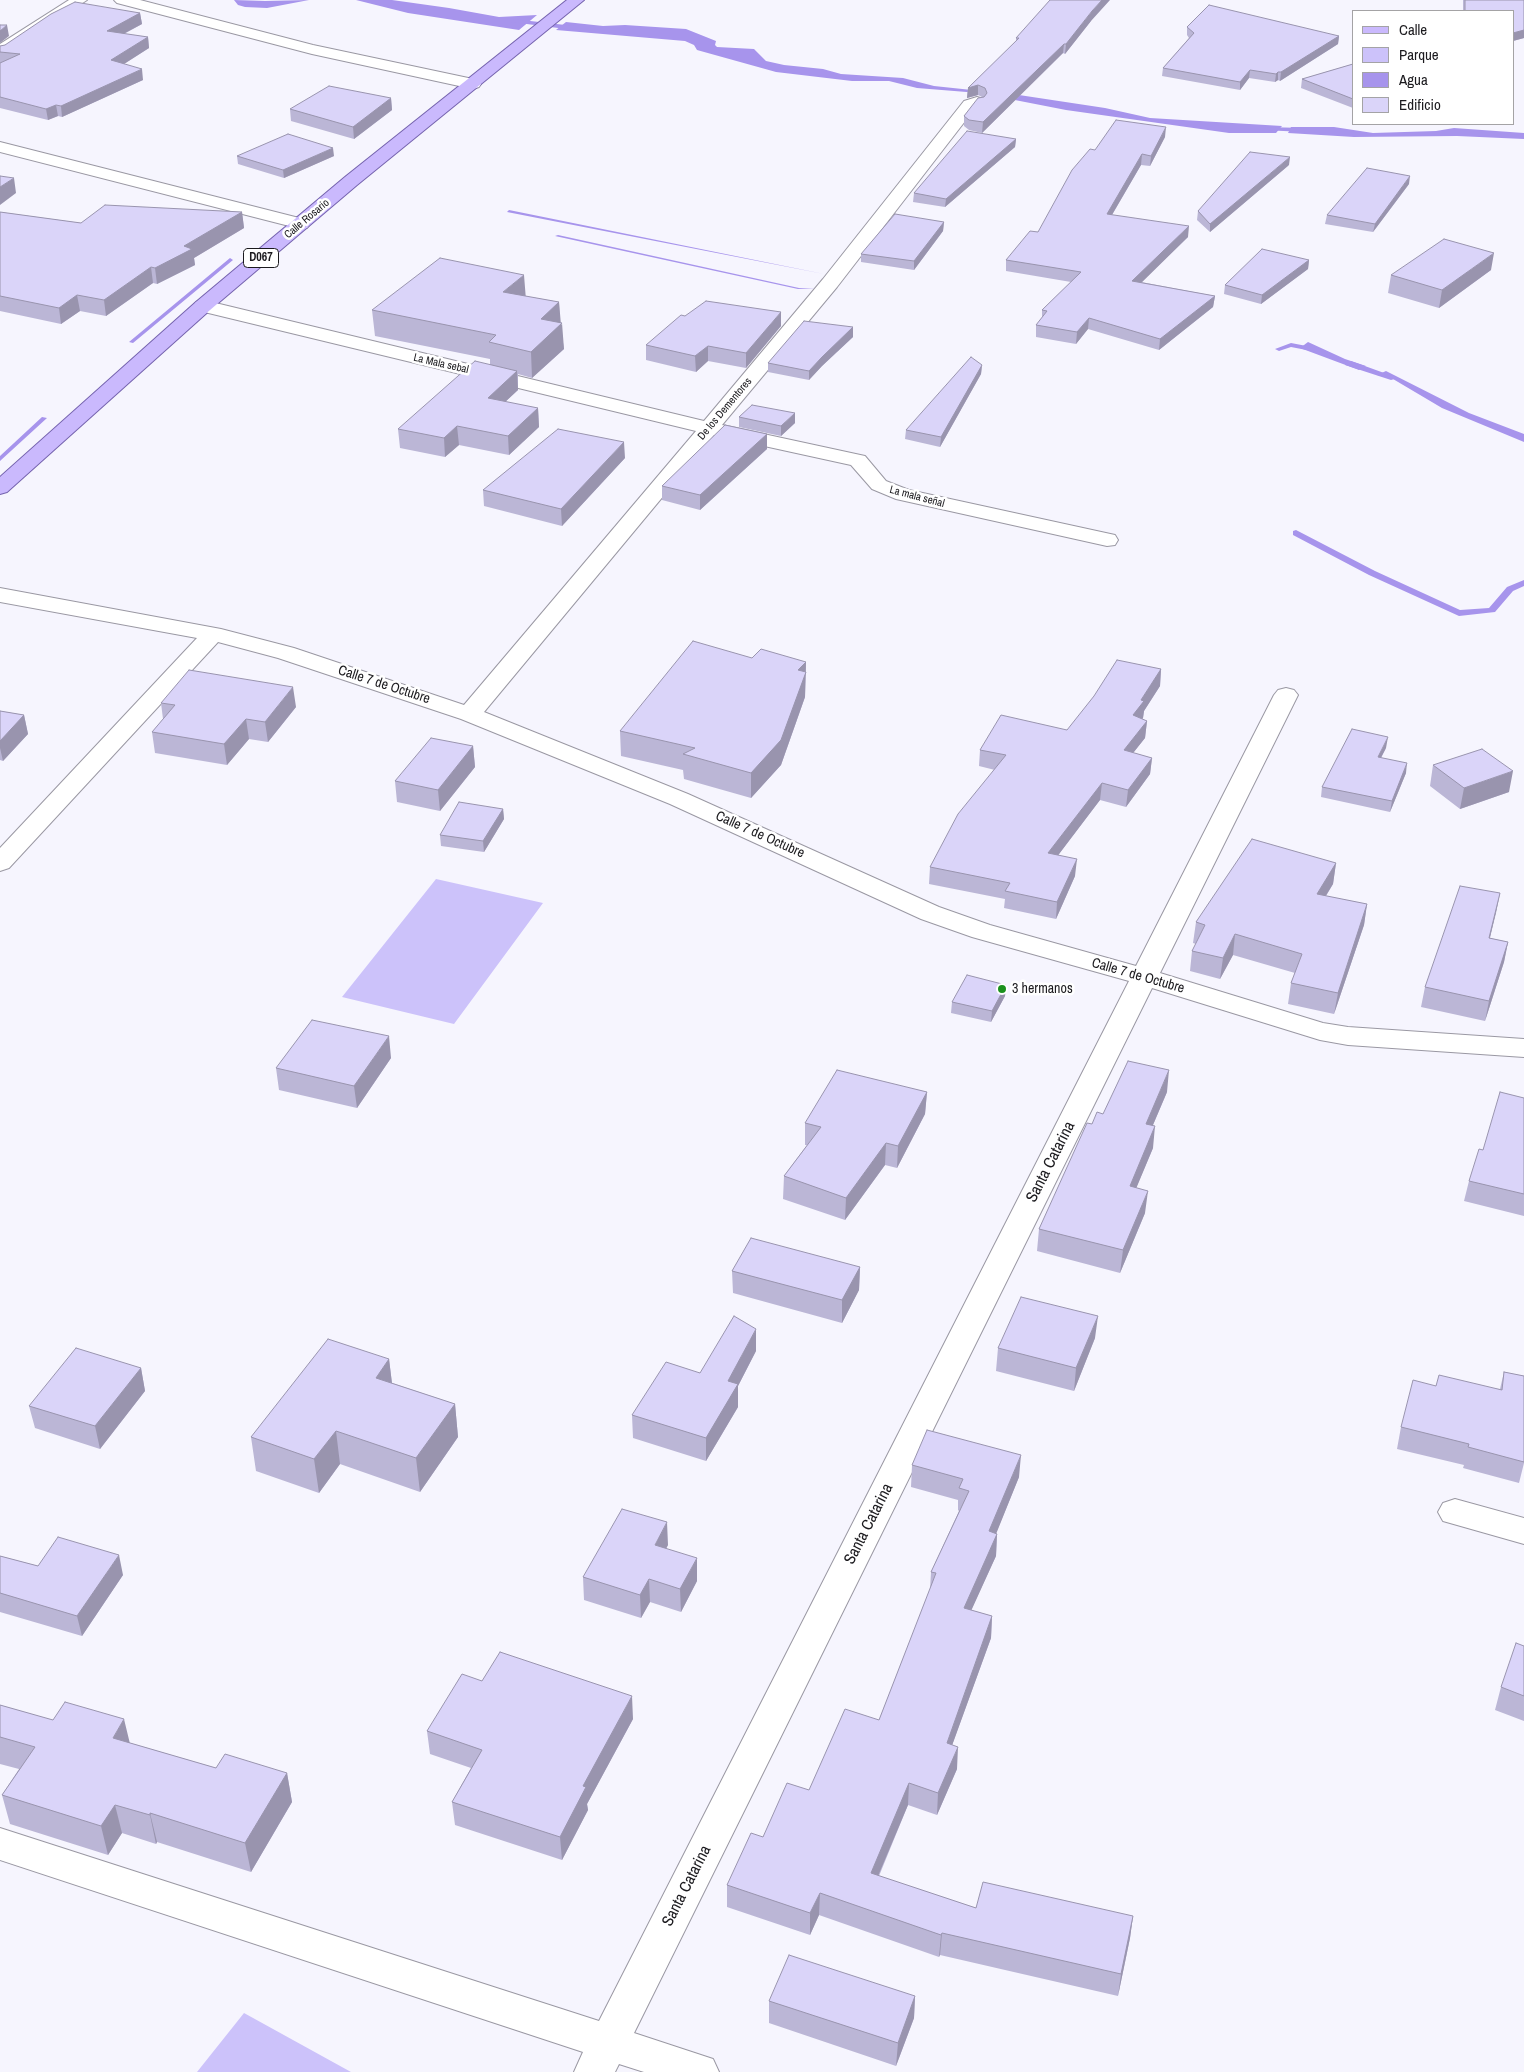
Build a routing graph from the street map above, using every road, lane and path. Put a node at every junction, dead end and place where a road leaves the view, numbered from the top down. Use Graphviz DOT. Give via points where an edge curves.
graph roads {
  1 [pos="78,0"];
  2 [pos="122,0"];
  3 [pos="576,0"];
  4 [pos="0,51"];
  5 [pos="473,84"];
  6 [pos="977,102"];
  7 [pos="0,146"];
  8 [pos="21,152"];
  9 [pos="7,163"];
  10 [pos="301,224"];
  11 [pos="202,306"];
  12 [pos="710,428"];
  13 [pos="0,488"];
  14 [pos="1108,540"];
  15 [pos="0,595"];
  16 [pos="213,634"];
  17 [pos="1286,695"];
  18 [pos="469,714"];
  19 [pos="0,863"];
  20 [pos="1144,977"];
  21 [pos="1524,1048"];
  22 [pos="1455,1512"];
  23 [pos="1524,1531"];
  24 [pos="0,1844"];
  25 [pos="602,2057"];
  26 [pos="699,2072"];
  1 -- 4 [label="street"];
  2 -- 5 [label="street" via="312,49"];
  3 -- 5 [label="main road, Calle Rosario / D067"];
  5 -- 10 [label="main road, Calle Rosario / D067"];
  6 -- 12 [label="street, De los Dementores" via="970,104 830,283"];
  7 -- 8 [label="street"];
  8 -- 9 [label="street"];
  8 -- 10 [label="street"];
  10 -- 11 [label="main road, Calle Rosario / D067"];
  11 -- 12 [label="street, La Mala sebal"];
  11 -- 13 [label="main road, Calle Rosario / D067"];
  12 -- 14 [label="street, La mala señal" via="858,460 879,485 903,495"];
  12 -- 18 [label="street, De los Dementores"];
  15 -- 16 [label="street, Calle 7 de Octubre"];
  16 -- 18 [label="street, Calle 7 de Octubre" via="286,653"];
  16 -- 19 [label="street"];
  17 -- 20 [label="street, Santa Catarina"];
  18 -- 20 [label="street, Calle 7 de Octubre" via="679,799 930,913 981,931"];
  20 -- 21 [label="street, Calle 7 de Octubre" via="1320,1031 1358,1037"];
  20 -- 25 [label="street, Santa Catarina"];
  22 -- 23 [label="street"];
  24 -- 25 [label="street"];
  25 -- 26 [label="street"];
}
